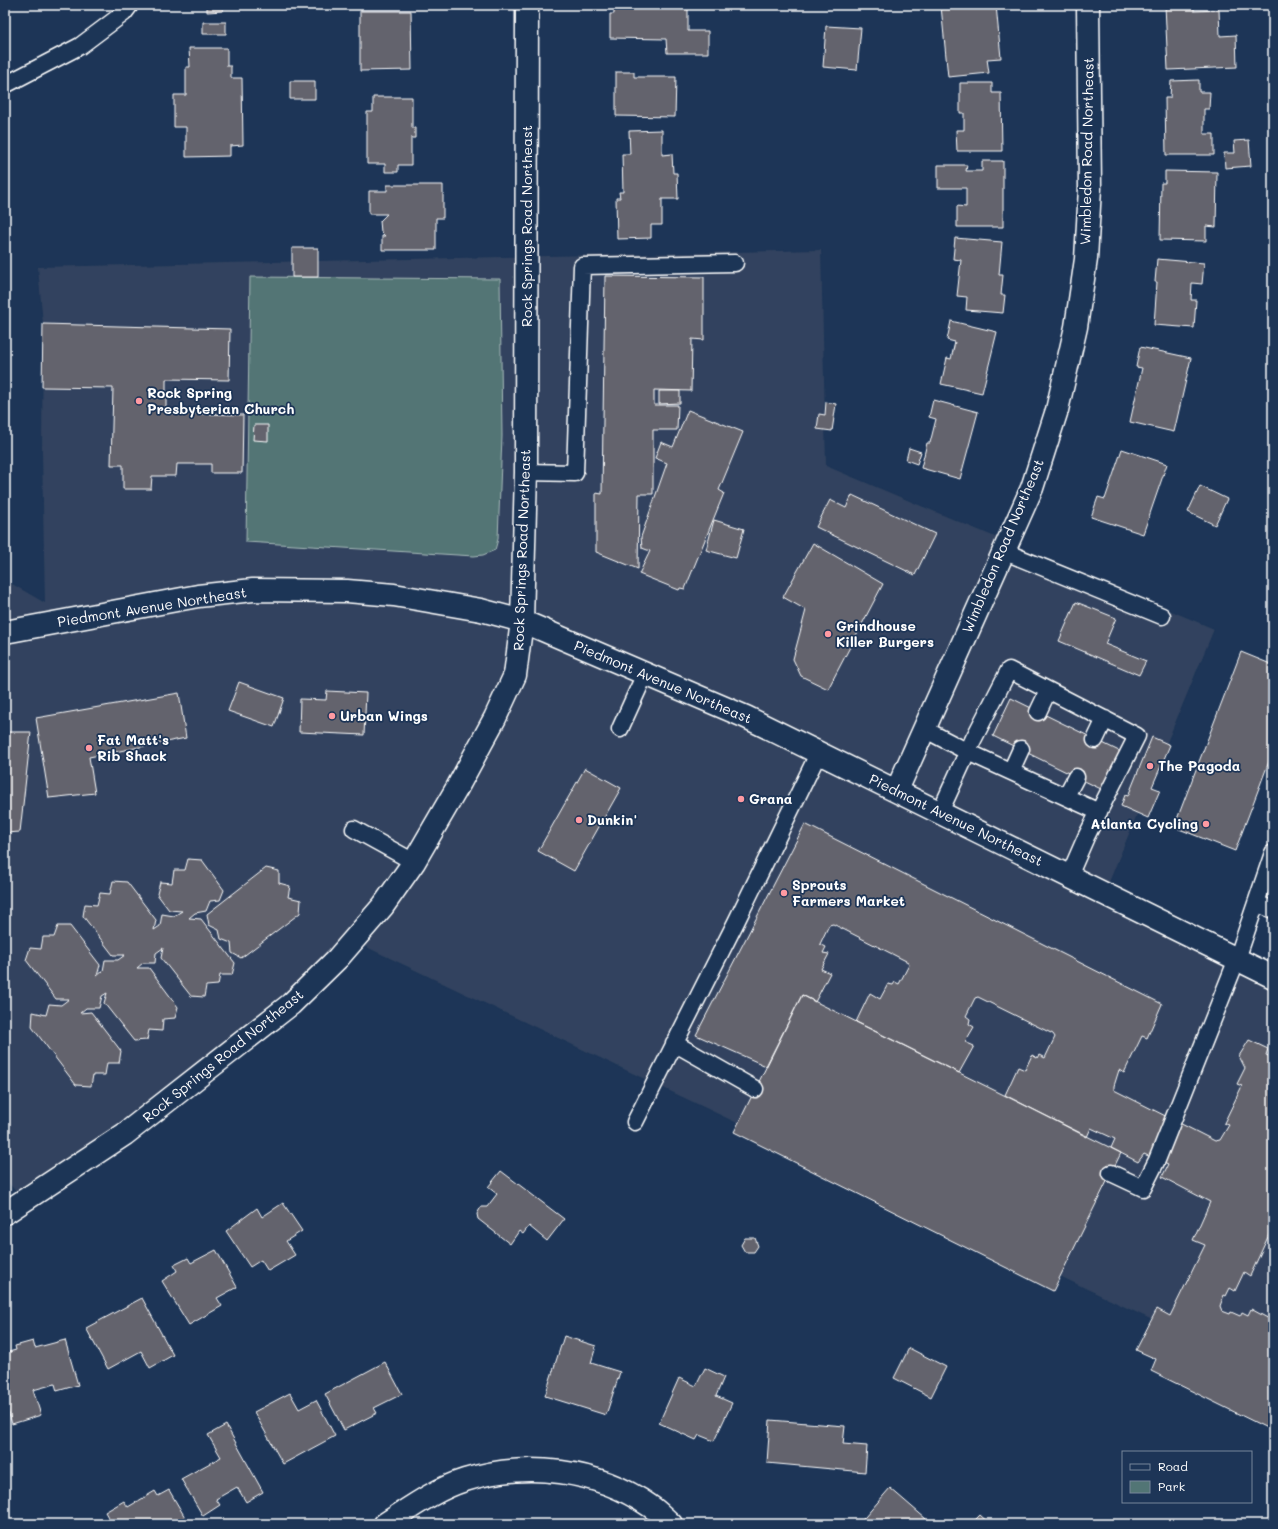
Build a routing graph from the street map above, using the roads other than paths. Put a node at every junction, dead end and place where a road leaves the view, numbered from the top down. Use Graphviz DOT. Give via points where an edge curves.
graph roads {
  1 [pos="130,5"];
  2 [pos="527,5"];
  3 [pos="1088,5"];
  4 [pos="5,85"];
  5 [pos="735,263"];
  6 [pos="526,472"];
  7 [pos="1003,551"];
  8 [pos="1162,616"];
  9 [pos="522,622"];
  10 [pos="5,632"];
  11 [pos="645,674"];
  12 [pos="1048,691"];
  13 [pos="1038,712"];
  14 [pos="1106,719"];
  15 [pos="620,729"];
  16 [pos="924,729"];
  17 [pos="1095,740"];
  18 [pos="1021,750"];
  19 [pos="819,752"];
  20 [pos="968,752"];
  21 [pos="1011,771"];
  22 [pos="1076,777"];
  23 [pos="897,790"];
  24 [pos="1066,796"];
  25 [pos="940,812"];
  26 [pos="1098,812"];
  27 [pos="354,829"];
  28 [pos="1273,853"];
  29 [pos="414,862"];
  30 [pos="1069,876"];
  31 [pos="1256,903"];
  32 [pos="1273,910"];
  33 [pos="1237,959"];
  34 [pos="1273,977"];
  35 [pos="674,1043"];
  36 [pos="755,1089"];
  37 [pos="635,1122"];
  38 [pos="1111,1173"];
  39 [pos="5,1213"];
  40 [pos="385,1524"];
  41 [pos="671,1524"];
  1 -- 4 [label="lane" via="124,13 80,46"];
  2 -- 6 [label="street, Rock Springs Road Northeast"];
  3 -- 7 [label="street, Wimbledon Road Northeast" via="1090,188 1086,260 1076,327 1057,410 1032,488"];
  5 -- 6 [label="lane" via="582,266 575,472"];
  6 -- 9 [label="street, Rock Springs Road Northeast"];
  7 -- 8 [label="lane"];
  7 -- 16 [label="street, Wimbledon Road Northeast"];
  9 -- 10 [label="street, Piedmont Avenue Northeast" via="481,610 394,595 347,591 268,590 198,596"];
  9 -- 11 [label="street, Piedmont Avenue Northeast"];
  9 -- 29 [label="street, Rock Springs Road Northeast" via="518,660 509,690"];
  11 -- 15 [label="lane"];
  11 -- 19 [label="street, Piedmont Avenue Northeast" via="746,717"];
  12 -- 13 [label="lane"];
  12 -- 14 [label="lane"];
  12 -- 20 [label="lane" via="1009,670"];
  14 -- 17 [label="lane"];
  14 -- 26 [label="lane" via="1137,736"];
  16 -- 20 [label="lane"];
  16 -- 23 [label="street, Wimbledon Road Northeast"];
  18 -- 21 [label="lane"];
  19 -- 23 [label="street, Piedmont Avenue Northeast"];
  19 -- 35 [label="lane"];
  20 -- 21 [label="lane"];
  20 -- 25 [label="lane"];
  21 -- 24 [label="lane"];
  22 -- 24 [label="lane"];
  23 -- 25 [label="street, Piedmont Avenue Northeast"];
  24 -- 26 [label="lane"];
  25 -- 30 [label="street, Piedmont Avenue Northeast"];
  26 -- 30 [label="lane"];
  27 -- 29 [label="lane"];
  28 -- 31 [label="lane"];
  29 -- 39 [label="street, Rock Springs Road Northeast" via="383,906 338,958 291,1004 125,1134"];
  30 -- 33 [label="street, Piedmont Avenue Northeast"];
  31 -- 32 [label="lane"];
  31 -- 33 [label="lane"];
  33 -- 34 [label="street, Piedmont Avenue Northeast"];
  33 -- 38 [label="lane" via="1157,1160 1143,1188"];
  35 -- 36 [label="lane"];
  35 -- 37 [label="lane"];
  40 -- 41 [label="street" via="428,1497 464,1480 502,1471 544,1469 583,1475 616,1487 650,1506"];
}
